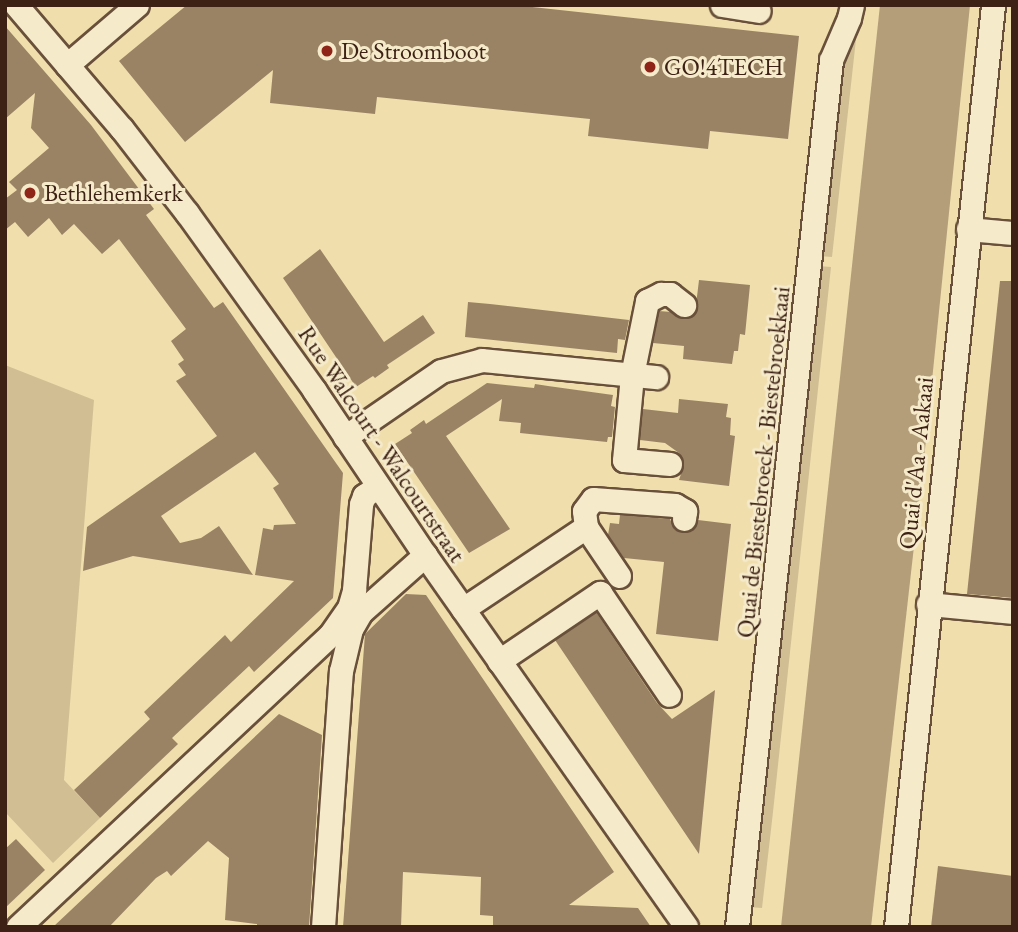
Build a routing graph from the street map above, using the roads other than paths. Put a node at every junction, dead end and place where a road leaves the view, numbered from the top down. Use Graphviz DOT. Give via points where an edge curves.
graph roads {
  1 [pos="137,5"];
  2 [pos="722,5"];
  3 [pos="852,5"];
  4 [pos="993,5"];
  5 [pos="21,7"];
  6 [pos="759,11"];
  7 [pos="67,65"];
  8 [pos="968,229"];
  9 [pos="1013,233"];
  10 [pos="684,305"];
  11 [pos="632,375"];
  12 [pos="656,377"];
  13 [pos="345,437"];
  14 [pos="670,464"];
  15 [pos="379,486"];
  16 [pos="684,519"];
  17 [pos="586,527"];
  18 [pos="425,555"];
  19 [pos="619,576"];
  20 [pos="928,604"];
  21 [pos="463,609"];
  22 [pos="355,610"];
  23 [pos="1013,612"];
  24 [pos="312,652"];
  25 [pos="499,661"];
  26 [pos="341,671"];
  27 [pos="669,695"];
  28 [pos="18,927"];
  29 [pos="323,927"];
  30 [pos="686,927"];
  31 [pos="737,927"];
  32 [pos="896,927"];
  1 -- 7 [label="street"];
  2 -- 6 [label="street"];
  3 -- 31 [label="street, Quai de Biestebroeck - Biestebroekkaai" via="831,60"];
  4 -- 8 [label="street, Quai d'Aa - Aakaai"];
  5 -- 7 [label="street, Rue Walcourt - Walcourtstraat"];
  7 -- 13 [label="street, Rue Walcourt - Walcourtstraat" via="187,213"];
  8 -- 9 [label="street"];
  8 -- 20 [label="street, Quai d'Aa - Aakaai"];
  10 -- 11 [label="street" via="670,294 647,301"];
  11 -- 12 [label="street"];
  11 -- 13 [label="street" via="482,360 441,372"];
  11 -- 14 [label="street" via="624,460"];
  13 -- 15 [label="street, Rue Walcourt - Walcourtstraat"];
  15 -- 18 [label="street, Rue Walcourt - Walcourtstraat"];
  15 -- 22 [label="street" via="364,496 361,504"];
  16 -- 17 [label="street" via="685,511 675,505 593,499 584,511"];
  17 -- 19 [label="street"];
  17 -- 21 [label="street"];
  18 -- 21 [label="street, Rue Walcourt - Walcourtstraat"];
  18 -- 22 [label="street"];
  20 -- 23 [label="street"];
  20 -- 32 [label="street, Quai d'Aa - Aakaai"];
  21 -- 25 [label="street, Rue Walcourt - Walcourtstraat"];
  22 -- 24 [label="street"];
  22 -- 26 [label="street"];
  24 -- 26 [label="street"];
  24 -- 28 [label="street"];
  25 -- 27 [label="street" via="600,593"];
  25 -- 30 [label="street, Rue Walcourt - Walcourtstraat"];
  26 -- 29 [label="street"];
}
